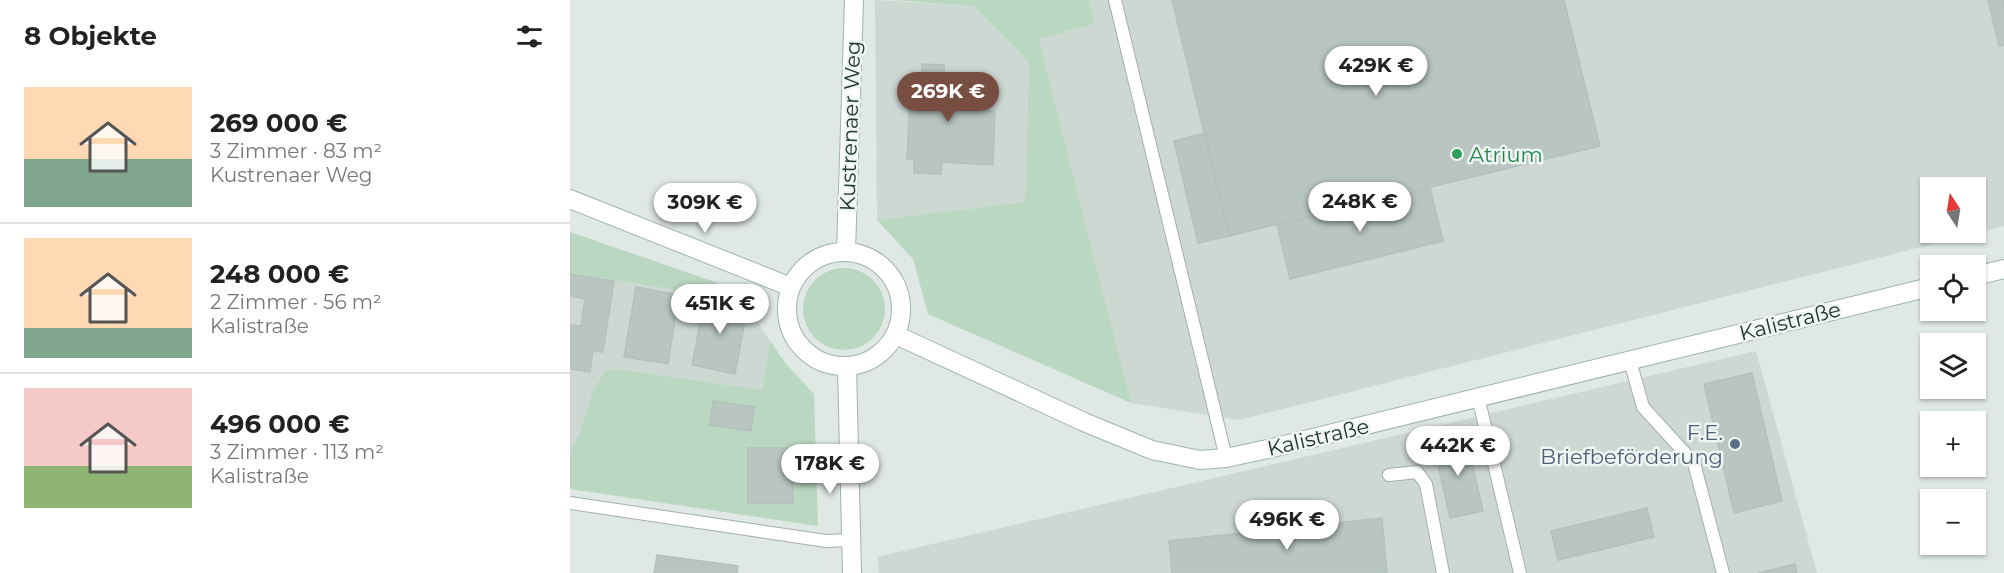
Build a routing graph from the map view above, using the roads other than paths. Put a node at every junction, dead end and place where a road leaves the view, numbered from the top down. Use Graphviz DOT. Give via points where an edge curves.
graph roads {
  1 [pos="854,0"];
  2 [pos="1115,0"];
  3 [pos="570,199"];
  4 [pos="846,252"];
  5 [pos="2004,269"];
  6 [pos="1986,274"];
  7 [pos="791,287"];
  8 [pos="1920,289"];
  9 [pos="896,335"];
  10 [pos="1630,361"];
  11 [pos="847,367"];
  12 [pos="1479,397"];
  13 [pos="1226,458"];
  14 [pos="1389,475"];
  15 [pos="570,503"];
  16 [pos="849,540"];
  17 [pos="852,573"];
  18 [pos="1443,573"];
  19 [pos="1520,573"];
  20 [pos="1723,573"];
  1 -- 4 [label="street, Kustrenaer Weg"];
  2 -- 13 [label="lane"];
  3 -- 7 [label="street"];
  4 -- 7 [label="street" via="832,253 807,265"];
  4 -- 9 [label="street" via="874,260 894,281 902,308"];
  5 -- 6 [label="street"];
  7 -- 11 [label="street" via="787,316 797,342 819,361"];
  8 -- 10 [label="street, Kalistraße"];
  9 -- 11 [label="street" via="872,360"];
  9 -- 13 [label="street, Kalistraße" via="1129,441 1175,456 1200,460"];
  10 -- 12 [label="street, Kalistraße"];
  10 -- 20 [label="lane" via="1643,407 1694,463"];
  11 -- 16 [label="street"];
  12 -- 13 [label="street, Kalistraße"];
  12 -- 19 [label="lane"];
  14 -- 18 [label="lane" via="1417,472 1426,483"];
  15 -- 16 [label="lane" via="826,541"];
  16 -- 17 [label="street"];
}
